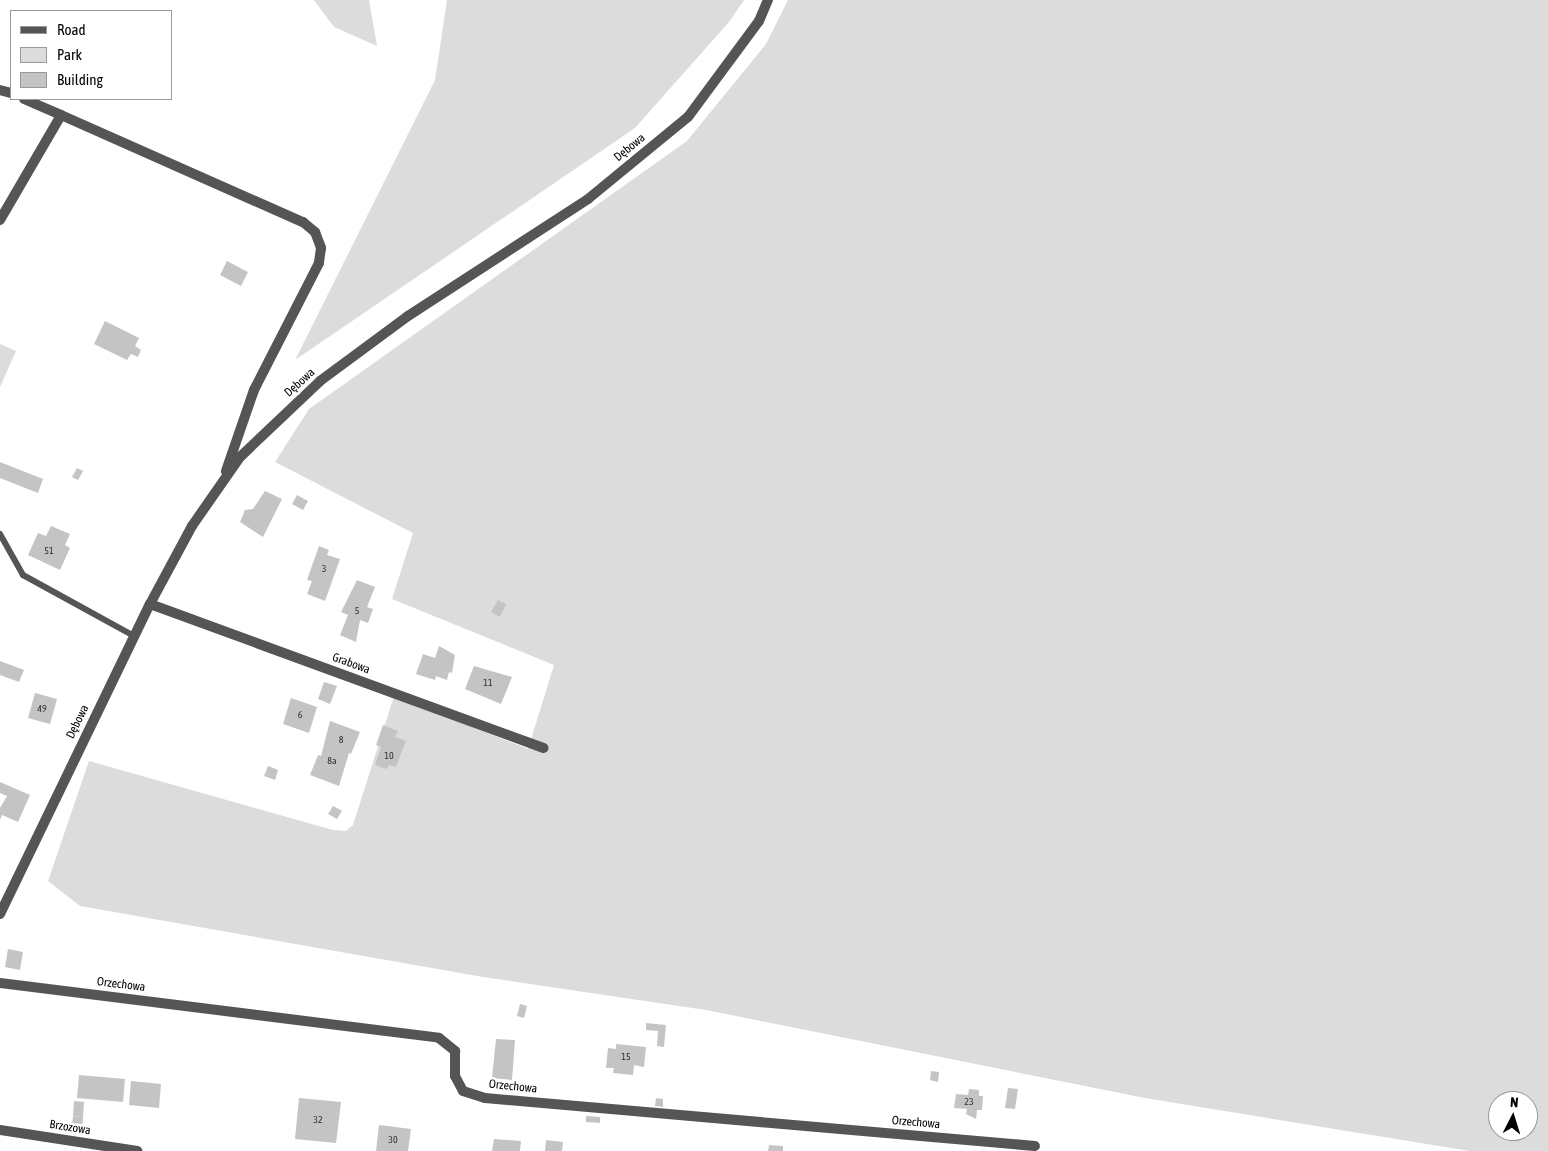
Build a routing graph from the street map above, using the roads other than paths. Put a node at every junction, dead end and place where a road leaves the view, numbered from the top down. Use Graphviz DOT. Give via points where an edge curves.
graph roads {
  1 [pos="768,0"];
  2 [pos="26,100"];
  3 [pos="61,115"];
  4 [pos="0,220"];
  5 [pos="221,484"];
  6 [pos="0,534"];
  7 [pos="150,604"];
  8 [pos="134,636"];
  9 [pos="543,748"];
  10 [pos="0,914"];
  11 [pos="0,982"];
  12 [pos="0,1130"];
  13 [pos="1035,1146"];
  14 [pos="137,1151"];
  1 -- 5 [label="street, Dębowa" via="759,21 688,117 588,199 408,316 320,381 240,457"];
  2 -- 3 [label="street"];
  3 -- 4 [label="street"];
  3 -- 5 [label="street" via="303,222 316,232 321,248 319,263 254,390"];
  5 -- 7 [label="street, Dębowa" via="192,526"];
  6 -- 8 [label="lane" via="24,575"];
  7 -- 8 [label="street, Dębowa"];
  7 -- 9 [label="street, Grabowa"];
  8 -- 10 [label="street, Dębowa"];
  11 -- 13 [label="street, Orzechowa" via="439,1038 455,1051 455,1076 463,1091 485,1098"];
  12 -- 14 [label="street, Brzozowa"];
}
